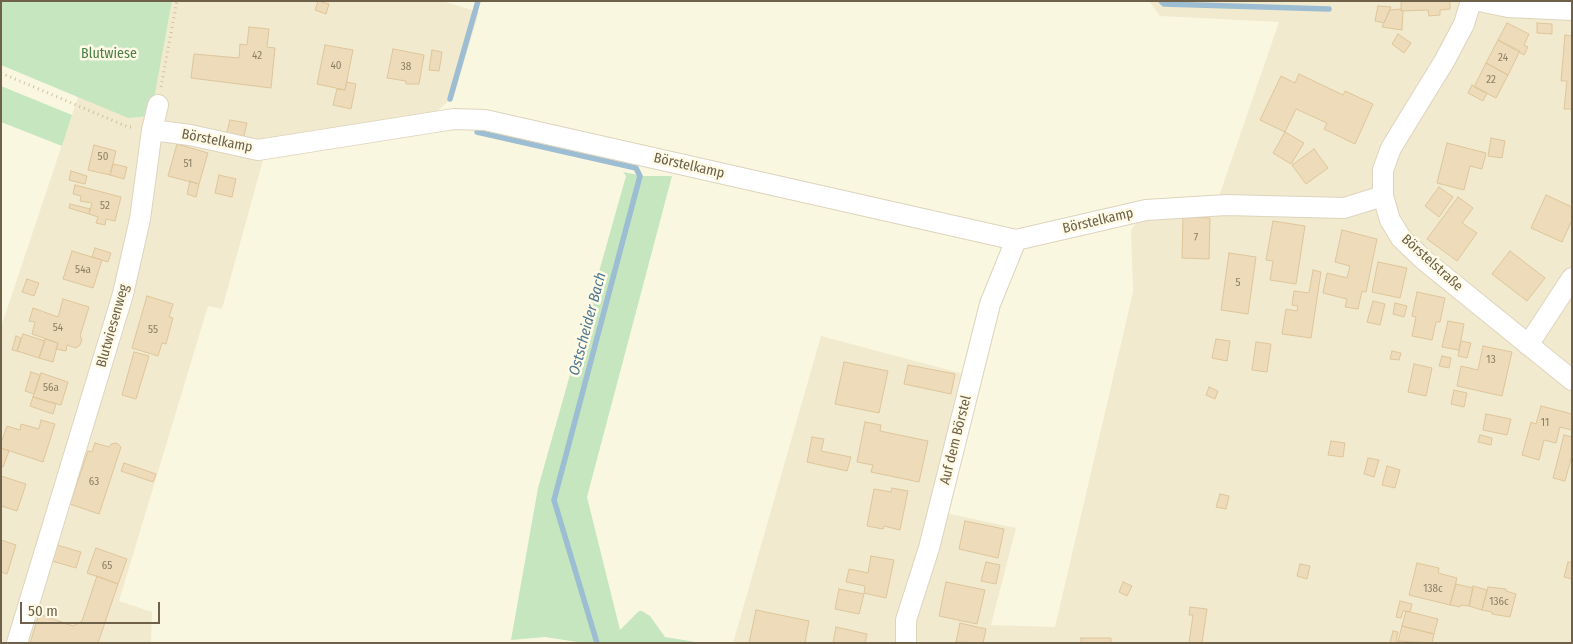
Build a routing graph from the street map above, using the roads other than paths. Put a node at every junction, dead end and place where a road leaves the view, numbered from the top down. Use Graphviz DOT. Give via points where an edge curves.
graph roads {
  1 [pos="1471,1"];
  2 [pos="1479,1"];
  3 [pos="1572,10"];
  4 [pos="158,105"];
  5 [pos="152,130"];
  6 [pos="1383,196"];
  7 [pos="1016,240"];
  8 [pos="1572,278"];
  9 [pos="1528,345"];
  10 [pos="1572,380"];
  11 [pos="17,643"];
  12 [pos="906,643"];
  1 -- 6 [label="street, Börstelstraße" via="1464,24 1445,60 1391,148 1384,170"];
  2 -- 3 [label="street" via="1508,7"];
  4 -- 5 [label="street, Blutwiesenweg"];
  5 -- 7 [label="street, Börstelkamp" via="258,150 454,119 485,120"];
  5 -- 11 [label="street, Blutwiesenweg" via="140,219 123,294"];
  6 -- 7 [label="street, Börstelkamp" via="1344,208 1226,205 1146,210"];
  6 -- 9 [label="street, Börstelstraße" via="1390,220 1401,238"];
  7 -- 12 [label="street, Auf dem Börstel" via="990,304 929,548 906,620"];
  8 -- 9 [label="street"];
  9 -- 10 [label="street, Börstelstraße"];
}
